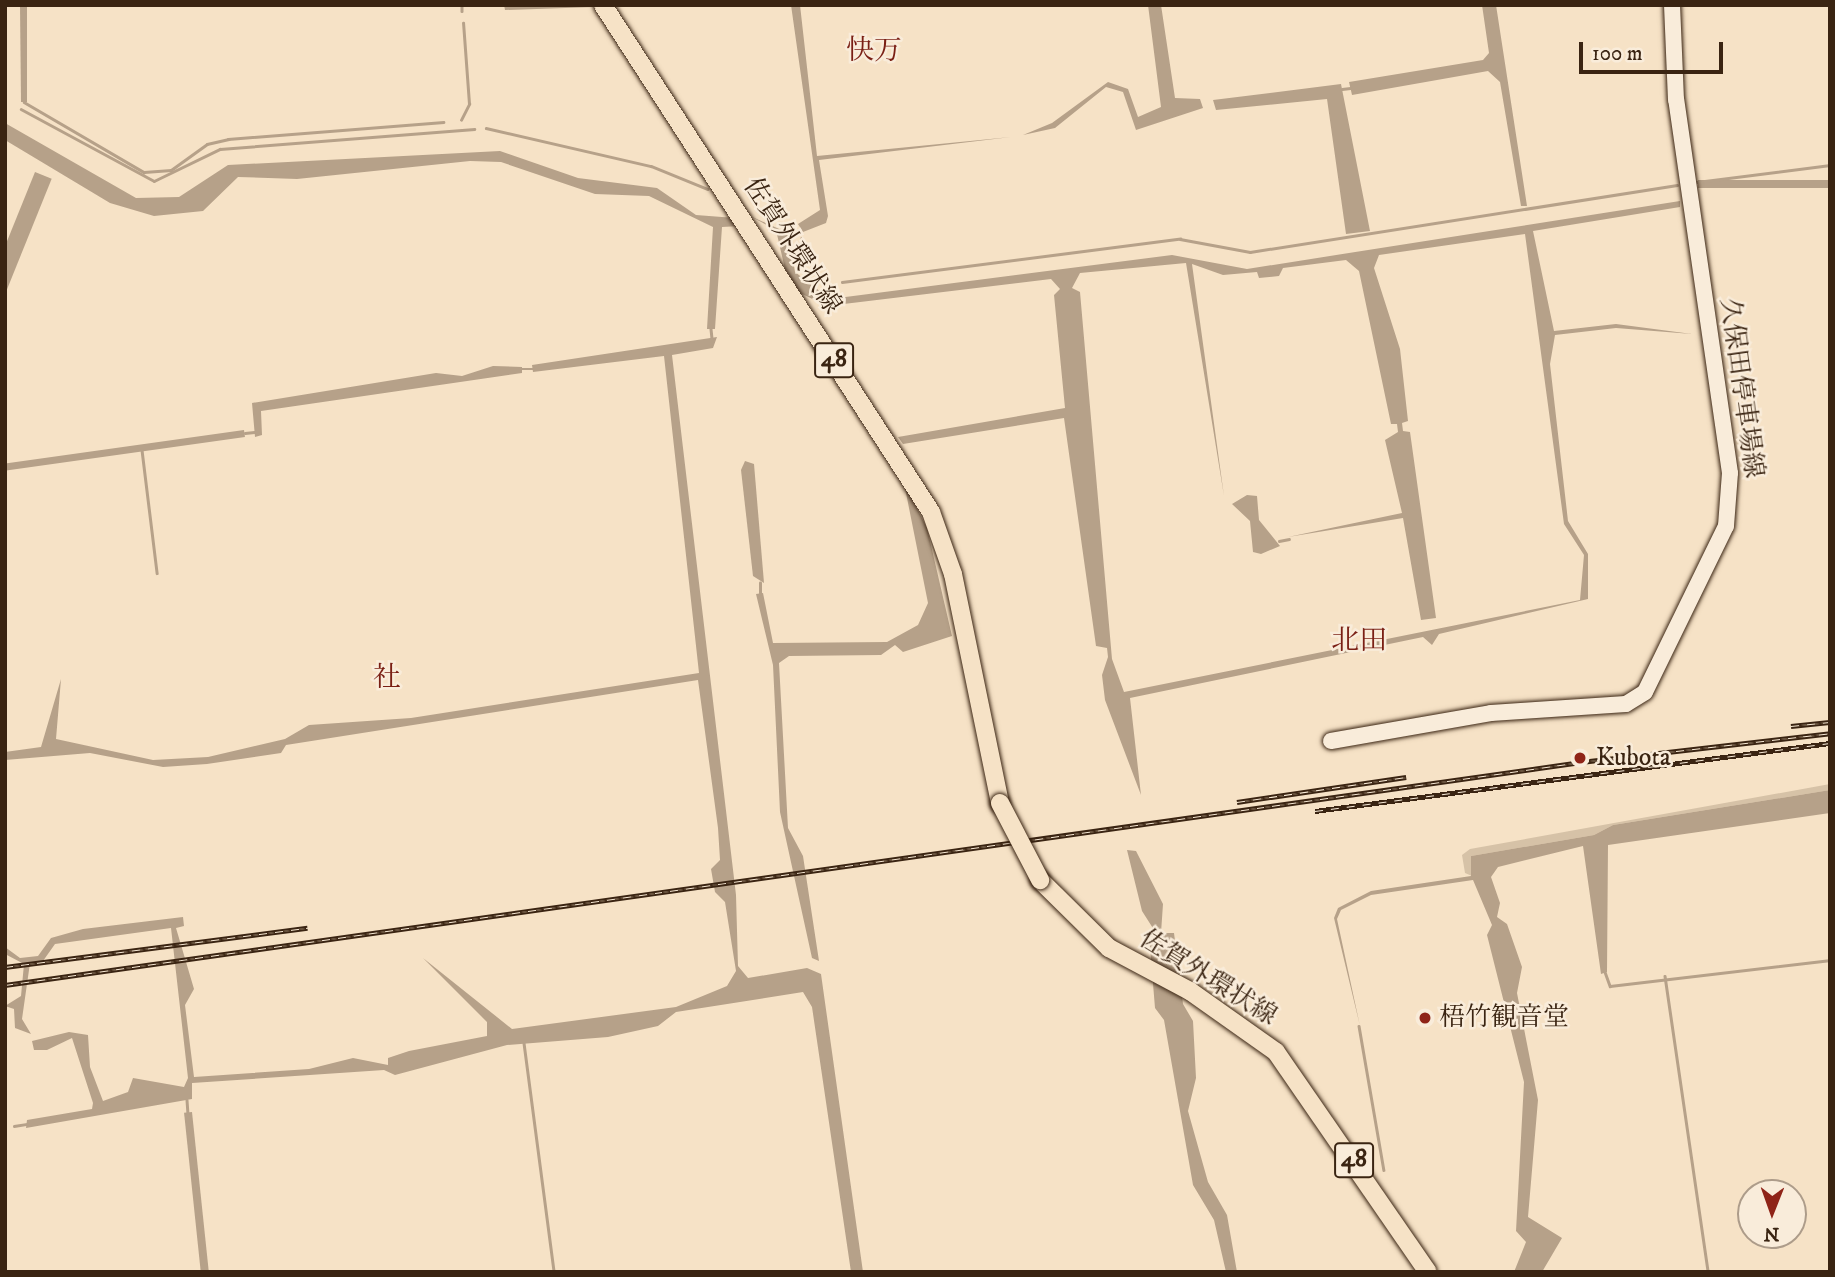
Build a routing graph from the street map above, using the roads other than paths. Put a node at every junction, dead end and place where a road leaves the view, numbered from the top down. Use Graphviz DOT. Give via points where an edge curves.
graph roads {
  1 [pos="603,5"];
  2 [pos="1672,5"];
  3 [pos="1331,741"];
  4 [pos="1428,1272"];
  1 -- 4 [label="main road, 佐賀外環状線 / 48, bridge" via="931,512 953,574 1000,803 1040,880 1077,922 1147,970 1242,1024 1295,1074"];
  2 -- 3 [label="main road, 久保田停車場線" via="1676,100 1730,473 1726,526 1645,692 1626,704 1491,713"];
}
